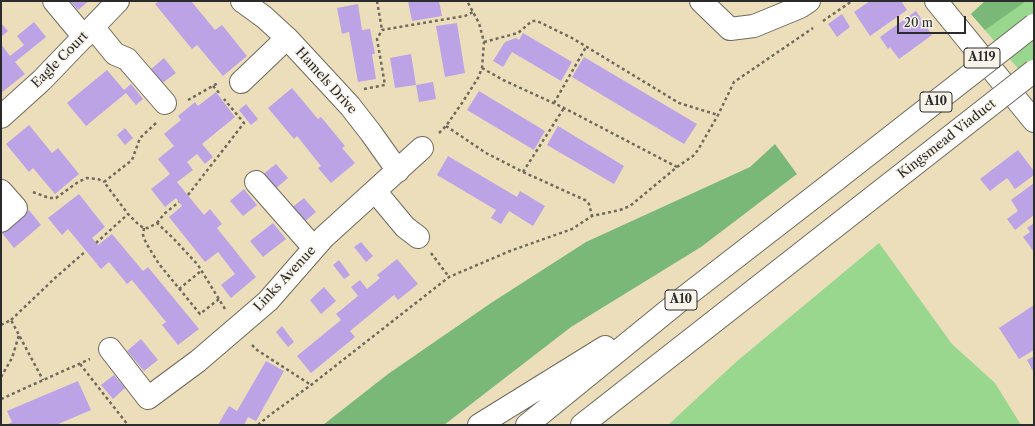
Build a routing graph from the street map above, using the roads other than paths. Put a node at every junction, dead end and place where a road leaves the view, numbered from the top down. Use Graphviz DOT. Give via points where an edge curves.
graph roads {
  1 [pos="54,1"];
  2 [pos="118,1"];
  3 [pos="242,1"];
  4 [pos="701,1"];
  5 [pos="809,1"];
  6 [pos="936,1"];
  7 [pos="1034,25"];
  8 [pos="88,32"];
  9 [pos="287,38"];
  10 [pos="1034,70"];
  11 [pos="241,82"];
  12 [pos="169,108"];
  13 [pos="1,118"];
  14 [pos="1034,121"];
  15 [pos="422,148"];
  16 [pos="398,171"];
  17 [pos="256,182"];
  18 [pos="1,191"];
  19 [pos="375,191"];
  20 [pos="1,220"];
  21 [pos="418,237"];
  22 [pos="314,248"];
  23 [pos="682,299"];
  24 [pos="110,349"];
  25 [pos="606,406"];
  26 [pos="479,425"];
  27 [pos="527,425"];
  28 [pos="582,425"];
  29 [pos="587,425"];
  1 -- 8 [label="main road"];
  2 -- 8 [label="main road, Eagle Court"];
  3 -- 9 [label="main road, Hamels Drive"];
  4 -- 5 [label="main road" via="730,29 754,26"];
  6 -- 14 [label="main road, A119"];
  7 -- 23 [label="main road, A10, bridge"];
  8 -- 12 [label="main road" via="115,54 127,59"];
  8 -- 13 [label="main road, Eagle Court"];
  9 -- 11 [label="main road"];
  9 -- 16 [label="main road, Hamels Drive" via="343,98"];
  10 -- 25 [label="main road, Kingsmead Viaduct / A10, bridge"];
  15 -- 16 [label="main road, Links Avenue"];
  16 -- 19 [label="main road, Links Avenue"];
  17 -- 22 [label="main road"];
  18 -- 20 [label="main road" via="16,208"];
  19 -- 21 [label="main road" via="405,227"];
  19 -- 22 [label="main road, Links Avenue"];
  22 -- 24 [label="main road, Links Avenue" via="268,301 198,361 148,398"];
  23 -- 26 [label="main road"];
  23 -- 27 [label="main road, A10"];
  25 -- 28 [label="main road, A10"];
  25 -- 29 [label="main road"];
}
